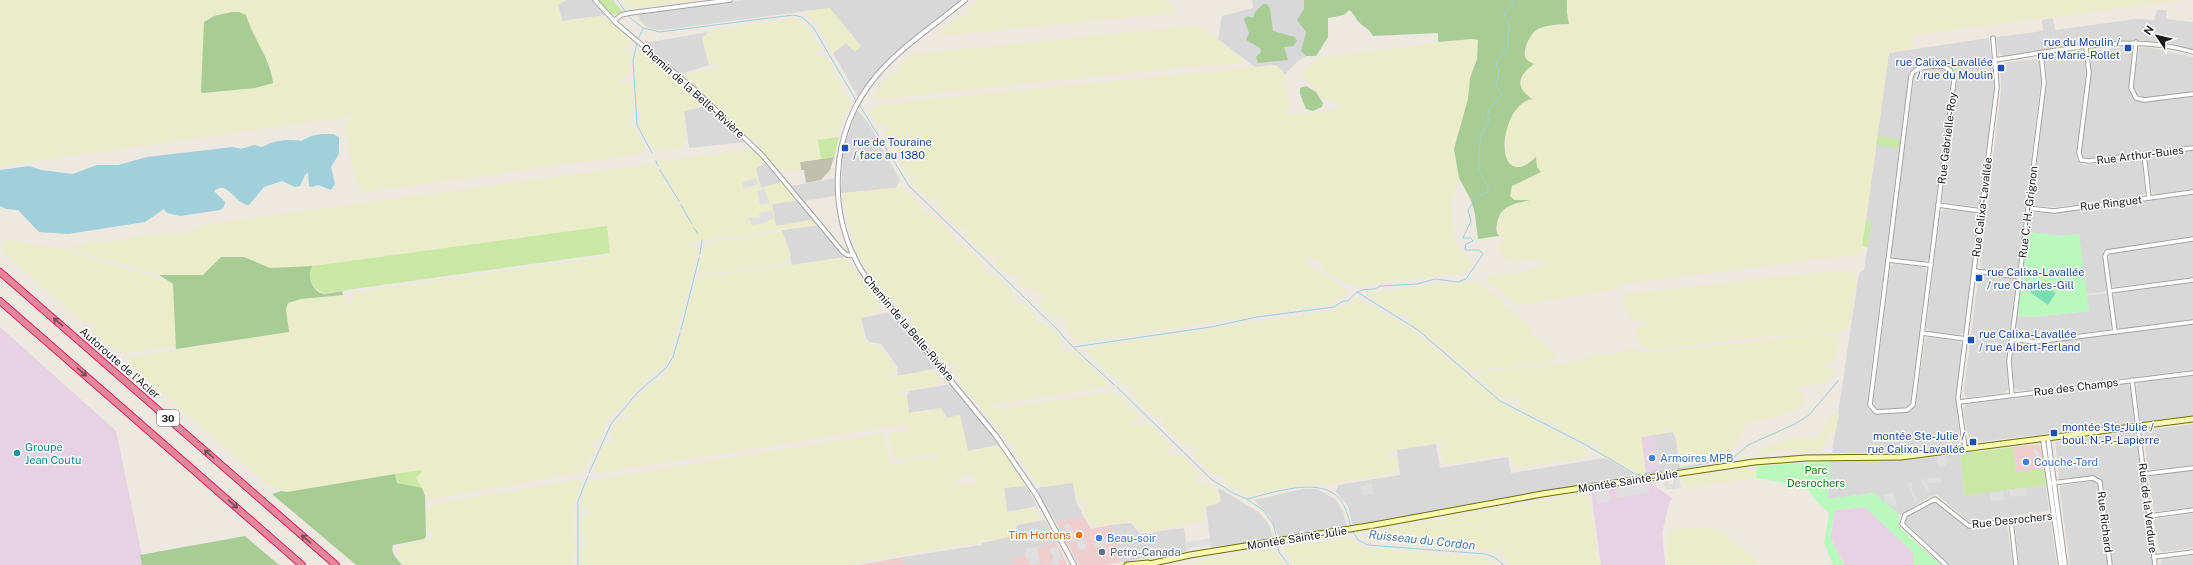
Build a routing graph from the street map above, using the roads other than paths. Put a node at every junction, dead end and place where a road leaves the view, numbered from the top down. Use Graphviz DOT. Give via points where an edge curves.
graph roads {
  1 [pos="595,0"];
  2 [pos="730,0"];
  3 [pos="965,0"];
  4 [pos="614,21"];
  5 [pos="1993,38"];
  6 [pos="2136,42"];
  7 [pos="2086,47"];
  8 [pos="2193,52"];
  9 [pos="2041,53"];
  10 [pos="1994,60"];
  11 [pos="2193,94"];
  12 [pos="2193,148"];
  13 [pos="2144,154"];
  14 [pos="2193,192"];
  15 [pos="2149,198"];
  16 [pos="1938,205"];
  17 [pos="2028,208"];
  18 [pos="1982,211"];
  19 [pos="2193,239"];
  20 [pos="854,255"];
  21 [pos="1888,260"];
  22 [pos="1931,265"];
  23 [pos="1975,271"];
  24 [pos="0,272"];
  25 [pos="2020,277"];
  26 [pos="2193,280"];
  27 [pos="2110,291"];
  28 [pos="0,301"];
  29 [pos="2193,322"];
  30 [pos="2115,332"];
  31 [pos="1922,333"];
  32 [pos="1966,339"];
  33 [pos="2012,339"];
  34 [pos="2193,373"];
  35 [pos="2132,380"];
  36 [pos="2012,395"];
  37 [pos="1959,402"];
  38 [pos="2193,419"];
  39 [pos="2138,426"];
  40 [pos="2046,438"];
  41 [pos="1965,448"];
  42 [pos="2193,468"];
  43 [pos="2144,474"];
  44 [pos="2052,483"];
  45 [pos="2193,510"];
  46 [pos="2056,515"];
  47 [pos="2150,516"];
  48 [pos="2011,521"];
  49 [pos="2193,552"];
  50 [pos="2154,557"];
  51 [pos="1163,561"];
  52 [pos="302,565"];
  53 [pos="336,565"];
  54 [pos="1074,565"];
  55 [pos="1127,565"];
  56 [pos="1145,565"];
  57 [pos="1946,565"];
  58 [pos="2016,565"];
  59 [pos="2060,565"];
  60 [pos="2065,565"];
  61 [pos="2110,565"];
  62 [pos="2156,565"];
  1 -- 4 [label="street, Chemin de la Belle-Rivière"];
  2 -- 4 [label="street" via="630,13 621,15"];
  3 -- 20 [label="street" via="892,59 873,80 856,107 842,143 838,178 841,218"];
  4 -- 20 [label="street, Chemin de la Belle-Rivière" via="673,69 720,113 774,167 842,251 847,255"];
  5 -- 10 [label="street, Rue Calixa-Lavallée"];
  6 -- 7 [label="street"];
  6 -- 8 [label="street" via="2160,44"];
  6 -- 11 [label="street" via="2131,88 2136,98 2144,100"];
  7 -- 9 [label="street"];
  7 -- 13 [label="street, Rue Arthur-Buies" via="2089,75 2079,158 2085,162"];
  9 -- 10 [label="street"];
  9 -- 17 [label="street, Rue C.-H.-Grignon" via="2044,82"];
  10 -- 18 [label="street, Rue Calixa-Lavallée" via="1997,88"];
  12 -- 13 [label="street, Rue Arthur-Buies"];
  13 -- 15 [label="street"];
  14 -- 15 [label="street, Rue Ringuet"];
  15 -- 17 [label="street, Rue Ringuet" via="2054,211"];
  16 -- 18 [label="street"];
  16 -- 21 [label="street, Rue Gabrielle-Roy" via="1954,80 1950,70 1942,66 1917,69 1911,74"];
  16 -- 22 [label="street, Rue Gabrielle-Roy"];
  17 -- 25 [label="street, Rue C.-H.-Grignon"];
  18 -- 23 [label="street, Rue Calixa-Lavallée"];
  19 -- 27 [label="street" via="2109,250 2105,256"];
  20 -- 54 [label="street, Chemin de la Belle-Rivière" via="873,286 1004,446 1036,496"];
  21 -- 22 [label="street"];
  21 -- 31 [label="street, Rue Gabrielle-Roy" via="1870,404 1873,410 1904,411 1912,408"];
  22 -- 31 [label="street, Rue Gabrielle-Roy"];
  23 -- 25 [label="street"];
  23 -- 32 [label="street, Rue Calixa-Lavallée"];
  53 -- 24 [label="highway, Autoroute de l'Acier / 30, one-way"];
  25 -- 33 [label="street, Rue C.-H.-Grignon"];
  26 -- 27 [label="street"];
  27 -- 30 [label="street"];
  28 -- 52 [label="highway, 30, one-way"];
  29 -- 30 [label="street"];
  30 -- 33 [label="street" via="2035,342"];
  31 -- 32 [label="street"];
  32 -- 37 [label="street, Rue Calixa-Lavallée"];
  33 -- 36 [label="street, Rue C.-H.-Grignon" via="2009,366"];
  34 -- 35 [label="street, Rue des Champs"];
  35 -- 36 [label="street, Rue des Champs"];
  35 -- 39 [label="street, Rue de la Verdure"];
  36 -- 37 [label="street, Rue des Champs"];
  37 -- 41 [label="street, Rue Calixa-Lavallée"];
  38 -- 39 [label="main road, Montée Sainte-Julie"];
  39 -- 40 [label="main road, Montée Sainte-Julie"];
  39 -- 43 [label="street, Rue de la Verdure"];
  40 -- 41 [label="main road, Montée Sainte-Julie"];
  40 -- 44 [label="street"];
  41 -- 51 [label="main road, Montée Sainte-Julie" via="1900,457 1806,458 1754,462 1542,494"];
  42 -- 43 [label="street"];
  43 -- 47 [label="street, Rue de la Verdure"];
  44 -- 46 [label="street"];
  44 -- 61 [label="street, Rue Richard" via="2093,478 2100,482"];
  45 -- 47 [label="street"];
  46 -- 48 [label="street, Rue Desrochers"];
  46 -- 59 [label="street"];
  46 -- 60 [label="street"];
  47 -- 50 [label="street, Rue de la Verdure"];
  48 -- 57 [label="street, Rue Desrochers" via="1969,526 1935,499 1904,515 1904,527"];
  48 -- 58 [label="street"];
  49 -- 50 [label="street"];
  50 -- 62 [label="street, Rue de la Verdure"];
  51 -- 55 [label="main road, Montée Sainte-Julie"];
  51 -- 56 [label="main road, Montée Sainte-Julie"];
}
